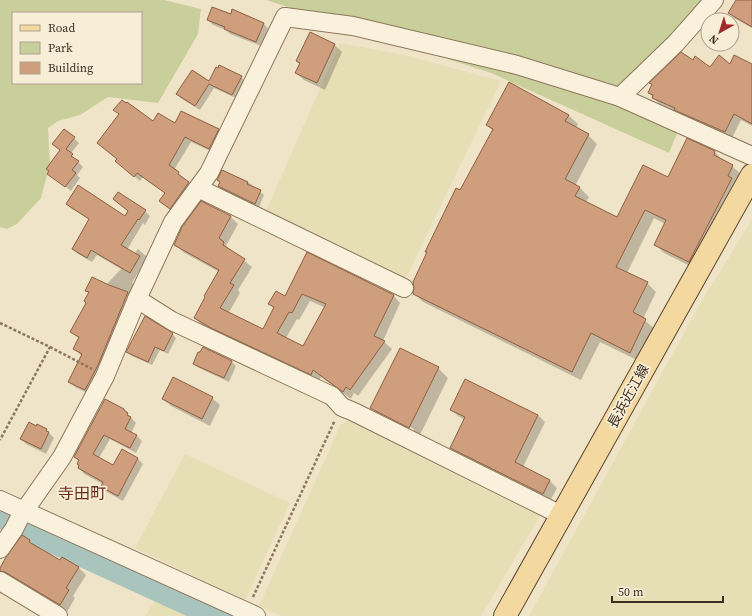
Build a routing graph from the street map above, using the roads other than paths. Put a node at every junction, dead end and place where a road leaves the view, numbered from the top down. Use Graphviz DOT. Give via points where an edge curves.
graph roads {
  1 [pos="714,0"];
  2 [pos="620,97"];
  3 [pos="752,156"];
  4 [pos="752,175"];
  5 [pos="198,188"];
  6 [pos="404,288"];
  7 [pos="137,300"];
  8 [pos="0,500"];
  9 [pos="561,515"];
  10 [pos="20,519"];
  11 [pos="0,549"];
  12 [pos="0,581"];
  13 [pos="251,614"];
  14 [pos="58,616"];
  15 [pos="505,616"];
  1 -- 2 [label="street" via="676,43"];
  2 -- 3 [label="street"];
  2 -- 5 [label="street" via="517,66 353,26 285,17 209,173"];
  4 -- 9 [label="main road, 長浜近江線"];
  5 -- 6 [label="street"];
  5 -- 7 [label="street" via="174,222"];
  7 -- 9 [label="street" via="172,321 332,396 342,407"];
  7 -- 10 [label="street" via="105,376 62,457"];
  8 -- 10 [label="street"];
  9 -- 15 [label="main road, 長浜近江線"];
  10 -- 11 [label="street"];
  10 -- 13 [label="street"];
  12 -- 14 [label="street"];
}
